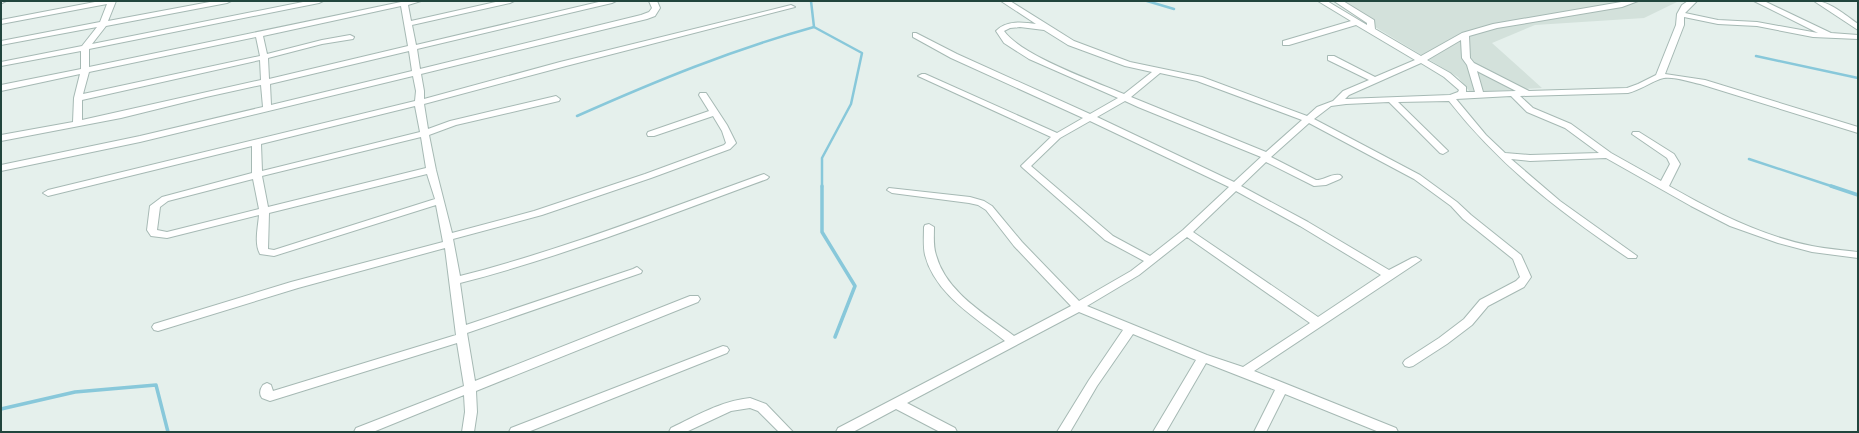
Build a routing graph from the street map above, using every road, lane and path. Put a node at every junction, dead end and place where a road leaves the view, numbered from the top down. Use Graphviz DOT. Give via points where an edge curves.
graph roads {
  1 [pos="112,1"];
  2 [pos="228,1"];
  3 [pos="319,1"];
  4 [pos="417,1"];
  5 [pos="510,1"];
  6 [pos="612,1"];
  7 [pos="652,1"];
  8 [pos="1005,1"];
  9 [pos="1322,1"];
  10 [pos="1338,1"];
  11 [pos="1634,1"];
  12 [pos="1693,1"];
  13 [pos="1758,1"];
  14 [pos="1818,1"];
  15 [pos="404,2"];
  16 [pos="791,7"];
  17 [pos="1681,14"];
  18 [pos="1,22"];
  19 [pos="1357,22"];
  20 [pos="407,24"];
  21 [pos="103,25"];
  22 [pos="1046,28"];
  23 [pos="1858,28"];
  24 [pos="1371,30"];
  25 [pos="259,35"];
  26 [pos="1465,35"];
  27 [pos="916,36"];
  28 [pos="350,37"];
  29 [pos="1831,37"];
  30 [pos="1858,37"];
  31 [pos="1,43"];
  32 [pos="1286,43"];
  33 [pos="85,47"];
  34 [pos="411,49"];
  35 [pos="264,57"];
  36 [pos="1332,58"];
  37 [pos="1421,60"];
  38 [pos="1,64"];
  39 [pos="1471,65"];
  40 [pos="1158,71"];
  41 [pos="85,72"];
  42 [pos="415,74"];
  43 [pos="922,76"];
  44 [pos="1660,76"];
  45 [pos="1375,80"];
  46 [pos="266,82"];
  47 [pos="1,88"];
  48 [pos="1529,94"];
  49 [pos="703,95"];
  50 [pos="1480,95"];
  51 [pos="1514,95"];
  52 [pos="1455,97"];
  53 [pos="78,98"];
  54 [pos="1125,98"];
  55 [pos="556,99"];
  56 [pos="1391,100"];
  57 [pos="1336,102"];
  58 [pos="419,103"];
  59 [pos="267,109"];
  60 [pos="713,113"];
  61 [pos="1091,118"];
  62 [pos="1307,119"];
  63 [pos="77,124"];
  64 [pos="1858,130"];
  65 [pos="426,133"];
  66 [pos="651,134"];
  67 [pos="1636,134"];
  68 [pos="1057,136"];
  69 [pos="1,138"];
  70 [pos="256,143"];
  71 [pos="1443,151"];
  72 [pos="1608,155"];
  73 [pos="1503,156"];
  74 [pos="1266,157"];
  75 [pos="1,168"];
  76 [pos="431,170"];
  77 [pos="257,176"];
  78 [pos="764,177"];
  79 [pos="1337,177"];
  80 [pos="1235,186"];
  81 [pos="1663,187"];
  82 [pos="892,190"];
  83 [pos="48,193"];
  84 [pos="440,201"];
  85 [pos="264,212"];
  86 [pos="929,227"];
  87 [pos="1187,232"];
  88 [pos="449,240"];
  89 [pos="1858,255"];
  90 [pos="1632,256"];
  91 [pos="1416,260"];
  92 [pos="1152,261"];
  93 [pos="637,271"];
  94 [pos="1389,275"];
  95 [pos="456,282"];
  96 [pos="694,299"];
  97 [pos="1078,307"];
  98 [pos="1318,323"];
  99 [pos="158,326"];
  100 [pos="1130,329"];
  101 [pos="463,334"];
  102 [pos="1013,341"];
  103 [pos="722,350"];
  104 [pos="1203,358"];
  105 [pos="1409,364"];
  106 [pos="1244,372"];
  107 [pos="267,388"];
  108 [pos="470,388"];
  109 [pos="1282,388"];
  110 [pos="897,404"];
  111 [pos="1368,427"];
  112 [pos="360,432"];
  113 [pos="468,432"];
  114 [pos="515,432"];
  115 [pos="675,432"];
  116 [pos="787,432"];
  117 [pos="842,432"];
  118 [pos="951,432"];
  119 [pos="1063,432"];
  120 [pos="1159,432"];
  121 [pos="1260,432"];
  122 [pos="1392,432"];
  1 -- 18 [label="street"];
  1 -- 21 [label="street"];
  2 -- 21 [label="street"];
  3 -- 33 [label="street"];
  4 -- 15 [label="street"];
  5 -- 20 [label="street"];
  6 -- 34 [label="street"];
  7 -- 42 [label="street" via="656,8 652,14 644,17"];
  8 -- 22 [label="street"];
  9 -- 19 [label="street"];
  10 -- 24 [label="street" via="1371,22"];
  11 -- 26 [label="street" via="1496,26"];
  12 -- 17 [label="street"];
  13 -- 29 [label="street"];
  14 -- 23 [label="street"];
  15 -- 20 [label="street"];
  15 -- 25 [label="street"];
  16 -- 58 [label="street"];
  17 -- 29 [label="street"];
  17 -- 44 [label="street" via="1680,25"];
  19 -- 24 [label="street"];
  19 -- 32 [label="street"];
  20 -- 34 [label="street"];
  21 -- 31 [label="street"];
  21 -- 33 [label="street"];
  22 -- 40 [label="street" via="1071,43 1128,64"];
  22 -- 54 [label="street" via="1016,26 1000,31 1007,41 1032,57"];
  24 -- 37 [label="street"];
  25 -- 35 [label="street"];
  25 -- 41 [label="street"];
  26 -- 37 [label="street"];
  26 -- 39 [label="street" via="1466,58"];
  27 -- 61 [label="street"];
  28 -- 35 [label="street"];
  29 -- 30 [label="street"];
  33 -- 38 [label="street"];
  33 -- 41 [label="street"];
  34 -- 42 [label="street"];
  34 -- 46 [label="street"];
  35 -- 46 [label="street"];
  35 -- 53 [label="street"];
  36 -- 45 [label="street"];
  37 -- 45 [label="street"];
  37 -- 52 [label="street" via="1460,85 1462,88"];
  39 -- 48 [label="street"];
  39 -- 50 [label="street"];
  40 -- 54 [label="street"];
  40 -- 62 [label="street" via="1199,79"];
  41 -- 47 [label="street"];
  41 -- 53 [label="street"];
  42 -- 58 [label="street" via="420,91"];
  42 -- 59 [label="street"];
  43 -- 68 [label="street"];
  44 -- 48 [label="street" via="1628,90"];
  44 -- 64 [label="street" via="1702,82"];
  45 -- 57 [label="street" via="1346,93"];
  46 -- 59 [label="street"];
  46 -- 63 [label="street"];
  48 -- 51 [label="street"];
  49 -- 60 [label="street"];
  50 -- 51 [label="street"];
  50 -- 52 [label="street"];
  51 -- 72 [label="street" via="1530,110 1568,126"];
  52 -- 56 [label="street"];
  52 -- 73 [label="street"];
  53 -- 63 [label="street"];
  54 -- 61 [label="street"];
  54 -- 74 [label="street"];
  55 -- 65 [label="street" via="453,123"];
  56 -- 57 [label="street"];
  56 -- 71 [label="street"];
  57 -- 62 [label="street" via="1320,109"];
  58 -- 65 [label="street"];
  58 -- 70 [label="street"];
  59 -- 75 [label="street"];
  60 -- 66 [label="street"];
  60 -- 88 [label="street" via="730,137 731,143 727,147 538,213"];
  61 -- 68 [label="street"];
  61 -- 80 [label="street"];
  62 -- 74 [label="street"];
  62 -- 105 [label="street" via="1439,192 1517,257 1523,268 1526,277 1520,284 1484,303 1468,322"];
  63 -- 69 [label="street"];
  65 -- 76 [label="street"];
  65 -- 77 [label="street"];
  67 -- 81 [label="street" via="1671,156 1675,164"];
  68 -- 92 [label="street" via="1026,166 1109,238"];
  70 -- 77 [label="street"];
  70 -- 83 [label="street"];
  72 -- 73 [label="street" via="1530,158"];
  72 -- 81 [label="street"];
  73 -- 90 [label="street" via="1592,230"];
  74 -- 79 [label="street" via="1319,184"];
  74 -- 80 [label="street"];
  76 -- 84 [label="street"];
  76 -- 85 [label="street"];
  77 -- 85 [label="street"];
  77 -- 85 [label="street" via="158,202 154,206 152,230 155,234 167,235"];
  78 -- 95 [label="street" via="608,234"];
  80 -- 87 [label="street"];
  80 -- 94 [label="street"];
  81 -- 89 [label="street" via="1753,232 1812,249"];
  82 -- 97 [label="street" via="970,200 989,208 1018,244"];
  84 -- 85 [label="street" via="268,253 262,249"];
  84 -- 88 [label="street"];
  86 -- 102 [label="street" via="931,258 943,281 962,302"];
  87 -- 92 [label="street"];
  87 -- 98 [label="street"];
  88 -- 95 [label="street"];
  88 -- 99 [label="street"];
  91 -- 94 [label="street"];
  92 -- 97 [label="street"];
  93 -- 101 [label="street"];
  94 -- 98 [label="street"];
  95 -- 101 [label="street" via="457,306"];
  96 -- 108 [label="street"];
  97 -- 100 [label="street"];
  97 -- 102 [label="street"];
  98 -- 106 [label="street"];
  100 -- 104 [label="street"];
  100 -- 119 [label="street"];
  101 -- 107 [label="street" via="270,396 266,395"];
  101 -- 108 [label="street"];
  102 -- 110 [label="street"];
  103 -- 114 [label="street"];
  104 -- 106 [label="street"];
  104 -- 120 [label="street"];
  106 -- 109 [label="street"];
  108 -- 112 [label="street"];
  108 -- 113 [label="street" via="471,412"];
  109 -- 111 [label="street"];
  109 -- 121 [label="street"];
  110 -- 117 [label="street"];
  110 -- 118 [label="street"];
  111 -- 122 [label="street"];
  115 -- 116 [label="street" via="724,409 744,403 756,404"];
}
